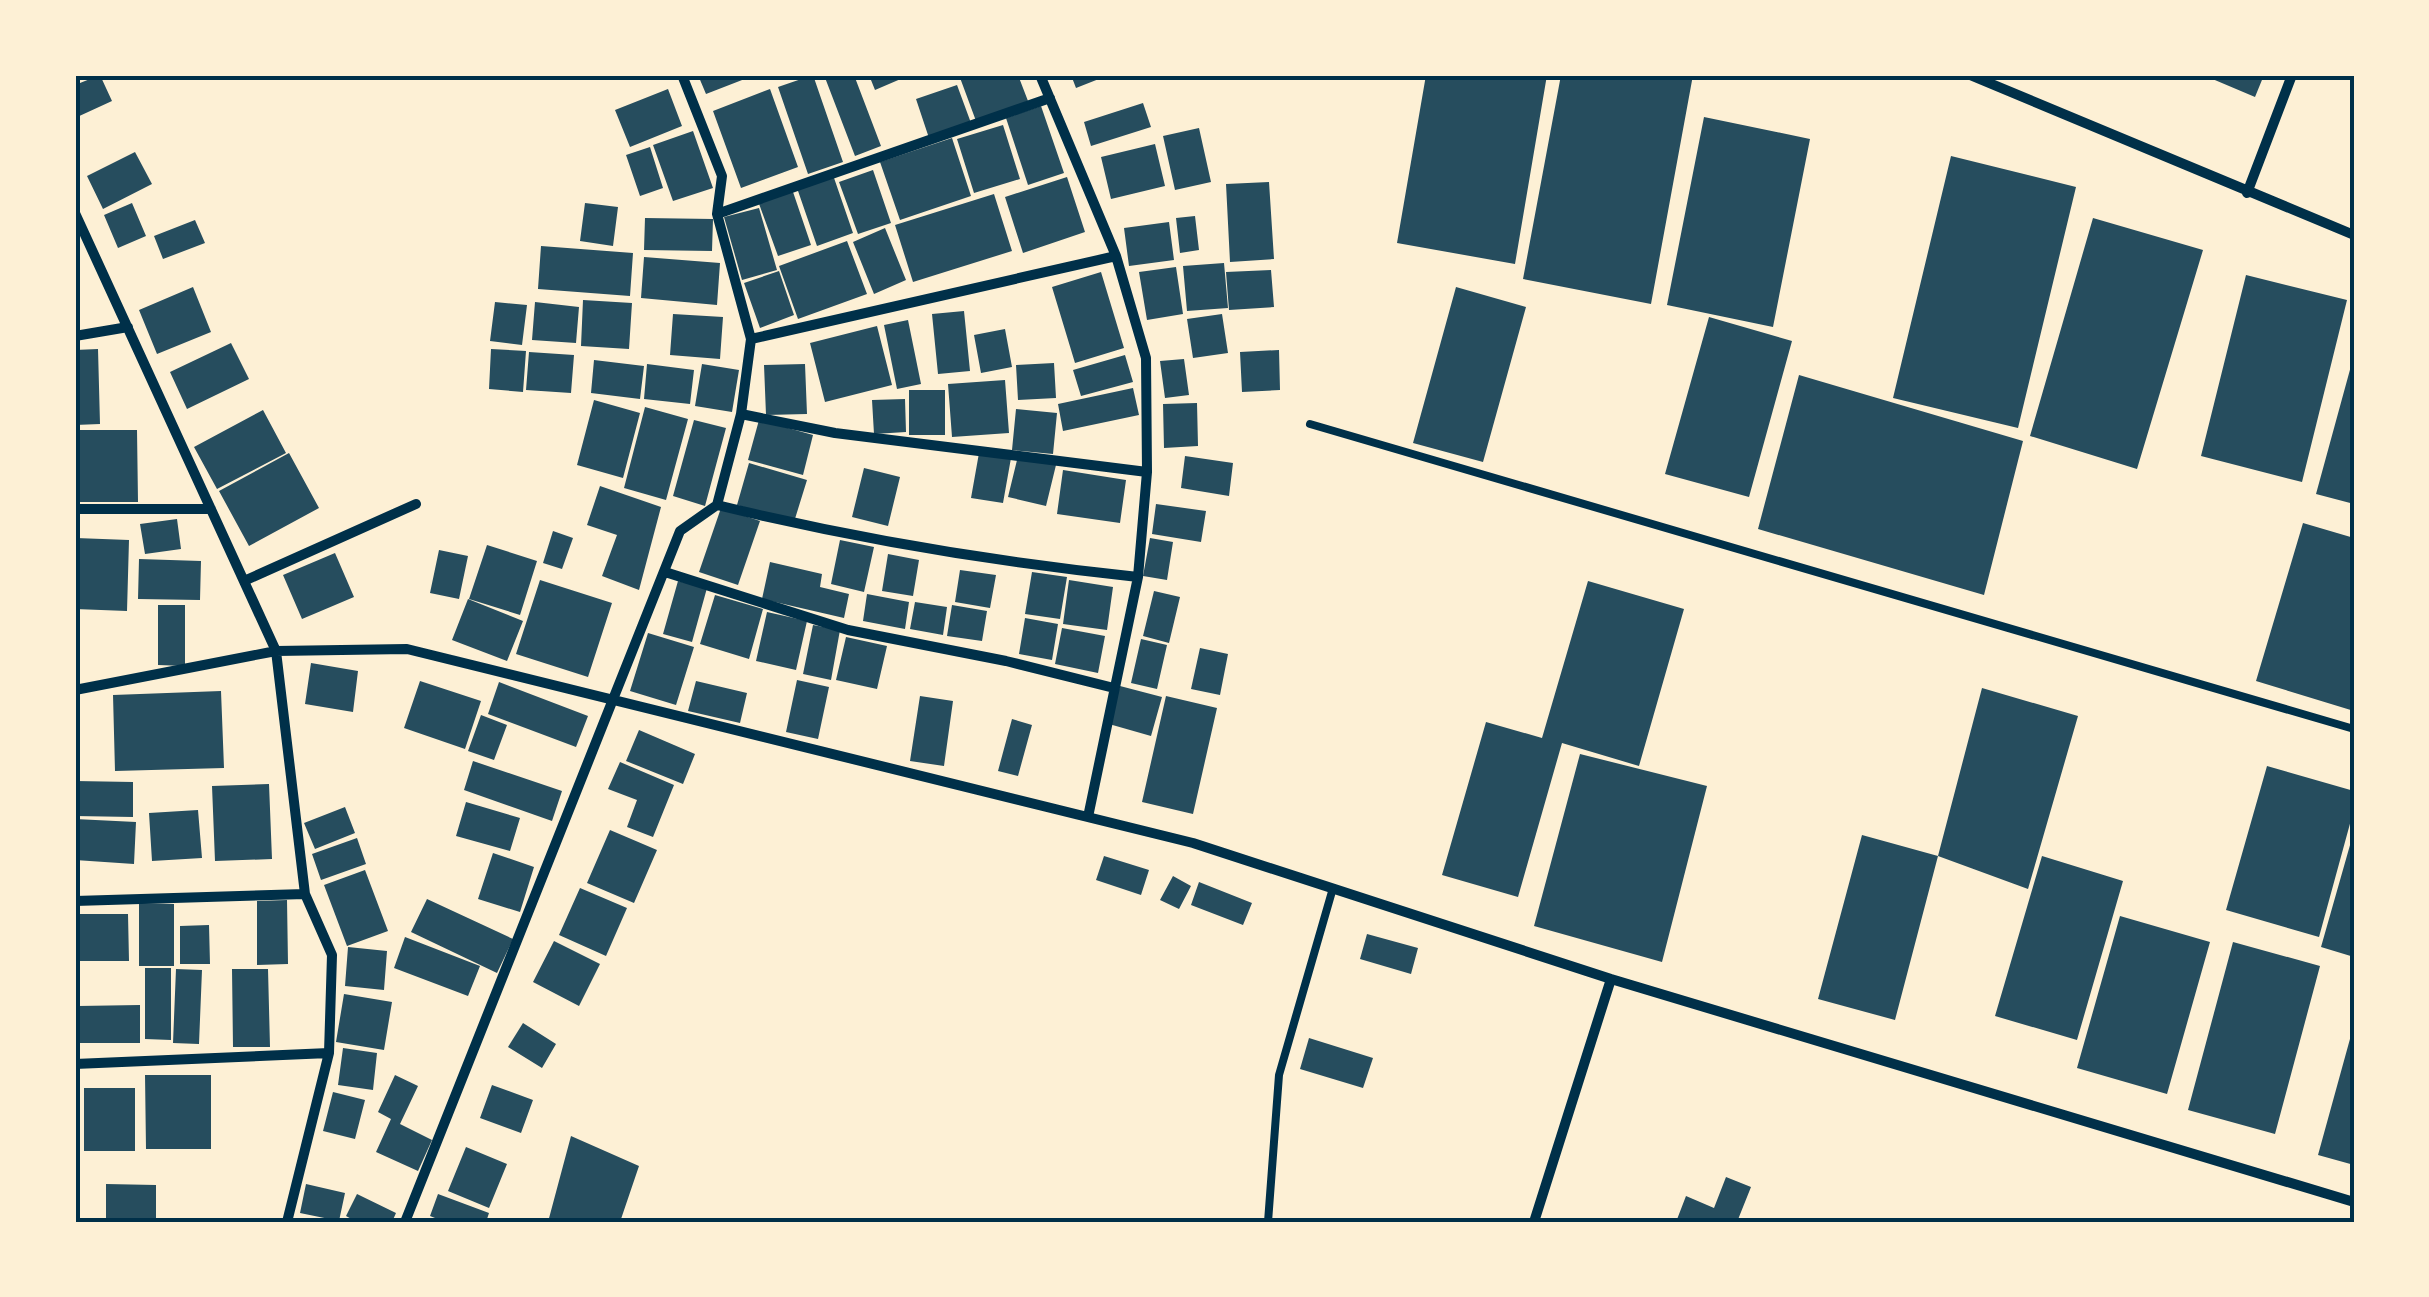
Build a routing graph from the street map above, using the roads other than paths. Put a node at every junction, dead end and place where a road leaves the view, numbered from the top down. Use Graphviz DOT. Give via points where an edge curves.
graph roads {
  1 [pos="682,75"];
  2 [pos="1040,75"];
  3 [pos="1970,75"];
  4 [pos="2292,75"];
  5 [pos="1050,98"];
  6 [pos="2247,193"];
  7 [pos="75,213"];
  8 [pos="717,214"];
  9 [pos="2354,234"];
  10 [pos="1116,256"];
  11 [pos="128,327"];
  12 [pos="75,336"];
  13 [pos="751,339"];
  14 [pos="740,414"];
  15 [pos="1310,424"];
  16 [pos="1147,472"];
  17 [pos="416,504"];
  18 [pos="717,504"];
  19 [pos="75,508"];
  20 [pos="211,509"];
  21 [pos="665,572"];
  22 [pos="1138,577"];
  23 [pos="244,581"];
  24 [pos="276,651"];
  25 [pos="1114,688"];
  26 [pos="75,690"];
  27 [pos="616,699"];
  28 [pos="2354,728"];
  29 [pos="1088,817"];
  30 [pos="1333,888"];
  31 [pos="305,894"];
  32 [pos="75,901"];
  33 [pos="1612,979"];
  34 [pos="329,1053"];
  35 [pos="75,1064"];
  36 [pos="2354,1202"];
  37 [pos="287,1222"];
  38 [pos="405,1222"];
  39 [pos="1268,1222"];
  40 [pos="1534,1222"];
  1 -- 8 [label="street" via="722,176"];
  2 -- 5 [label="street"];
  3 -- 6 [label="street"];
  4 -- 6 [label="street"];
  5 -- 8 [label="street"];
  5 -- 10 [label="street"];
  6 -- 9 [label="street"];
  7 -- 11 [label="street"];
  8 -- 13 [label="street"];
  10 -- 13 [label="street"];
  10 -- 16 [label="street" via="1146,358"];
  11 -- 12 [label="street"];
  11 -- 20 [label="street"];
  13 -- 14 [label="street"];
  14 -- 16 [label="street" via="835,434"];
  14 -- 18 [label="street"];
  15 -- 28 [label="lane"];
  16 -- 22 [label="street"];
  17 -- 23 [label="street"];
  18 -- 21 [label="street" via="680,531"];
  18 -- 22 [label="street" via="993,562"];
  19 -- 20 [label="street"];
  20 -- 23 [label="street"];
  21 -- 25 [label="street" via="848,630"];
  21 -- 27 [label="street"];
  22 -- 25 [label="street"];
  23 -- 24 [label="street"];
  24 -- 26 [label="street"];
  24 -- 27 [label="street" via="408,649"];
  24 -- 31 [label="street"];
  25 -- 29 [label="street"];
  27 -- 29 [label="street"];
  27 -- 38 [label="street"];
  29 -- 30 [label="street"];
  30 -- 33 [label="street"];
  30 -- 39 [label="lane" via="1279,1075"];
  31 -- 32 [label="street"];
  31 -- 34 [label="street" via="332,955"];
  33 -- 36 [label="street"];
  33 -- 40 [label="street"];
  34 -- 35 [label="street"];
  34 -- 37 [label="street"];
}
